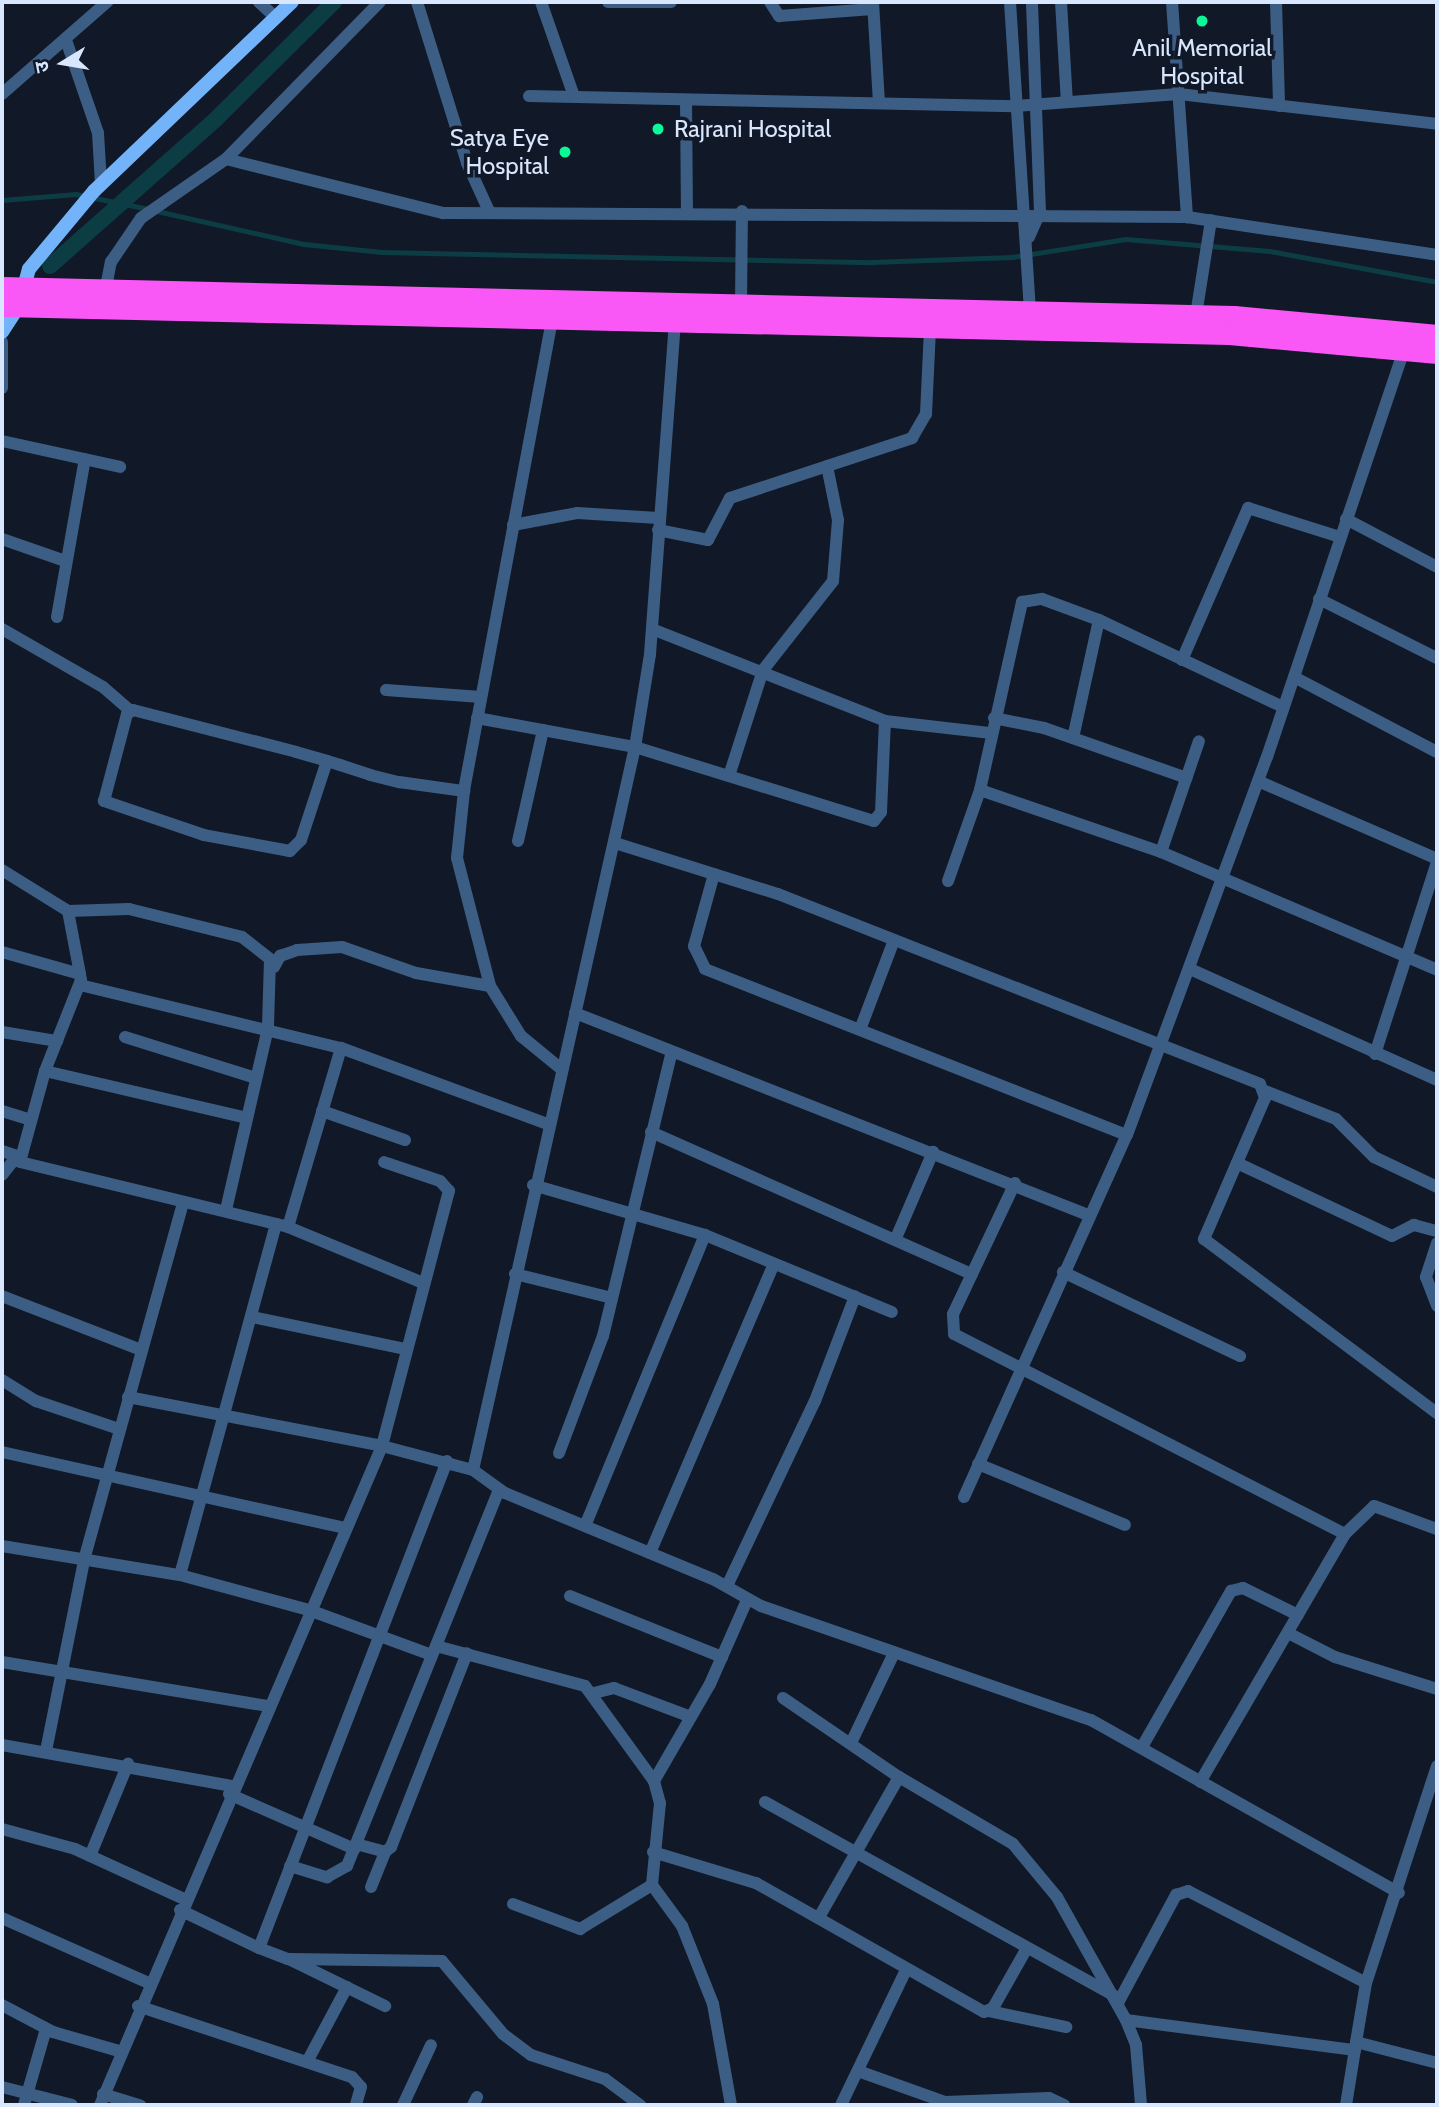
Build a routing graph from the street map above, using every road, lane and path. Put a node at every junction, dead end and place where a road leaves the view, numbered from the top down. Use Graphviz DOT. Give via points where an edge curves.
graph roads {
  1 [pos="107,2"];
  2 [pos="259,2"];
  3 [pos="292,2"];
  4 [pos="380,2"];
  5 [pos="417,2"];
  6 [pos="541,2"];
  7 [pos="608,2"];
  8 [pos="671,2"];
  9 [pos="770,2"];
  10 [pos="1010,2"];
  11 [pos="1032,2"];
  12 [pos="1061,2"];
  13 [pos="1172,2"];
  14 [pos="1276,2"];
  15 [pos="873,6"];
  16 [pos="276,18"];
  17 [pos="66,43"];
  18 [pos="2,94"];
  19 [pos="1179,94"];
  20 [pos="529,96"];
  21 [pos="574,96"];
  22 [pos="686,101"];
  23 [pos="1067,102"];
  24 [pos="879,103"];
  25 [pos="1037,104"];
  26 [pos="1014,106"];
  27 [pos="1279,106"];
  28 [pos="1437,124"];
  29 [pos="226,159"];
  30 [pos="98,188"];
  31 [pos="687,210"];
  32 [pos="489,211"];
  33 [pos="742,211"];
  34 [pos="1040,212"];
  35 [pos="1020,214"];
  36 [pos="1187,217"];
  37 [pos="1210,220"];
  38 [pos="1029,237"];
  39 [pos="1437,255"];
  40 [pos="104,292"];
  41 [pos="11,297"];
  42 [pos="741,303"];
  43 [pos="1030,312"];
  44 [pos="1196,315"];
  45 [pos="552,320"];
  46 [pos="675,321"];
  47 [pos="930,329"];
  48 [pos="2,332"];
  49 [pos="1437,335"];
  50 [pos="2,342"];
  51 [pos="1404,349"];
  52 [pos="1437,353"];
  53 [pos="2,388"];
  54 [pos="2,441"];
  55 [pos="85,459"];
  56 [pos="827,466"];
  57 [pos="120,467"];
  58 [pos="1346,519"];
  59 [pos="658,524"];
  60 [pos="513,526"];
  61 [pos="1340,537"];
  62 [pos="2,539"];
  63 [pos="65,561"];
  64 [pos="1437,567"];
  65 [pos="1319,599"];
  66 [pos="57,617"];
  67 [pos="1099,620"];
  68 [pos="2,629"];
  69 [pos="652,629"];
  70 [pos="1437,658"];
  71 [pos="1182,660"];
  72 [pos="763,670"];
  73 [pos="1294,677"];
  74 [pos="386,690"];
  75 [pos="481,697"];
  76 [pos="1283,707"];
  77 [pos="131,711"];
  78 [pos="477,718"];
  79 [pos="994,718"];
  80 [pos="885,721"];
  81 [pos="543,730"];
  82 [pos="991,733"];
  83 [pos="1073,737"];
  84 [pos="1199,741"];
  85 [pos="635,747"];
  86 [pos="1437,752"];
  87 [pos="327,761"];
  88 [pos="729,776"];
  89 [pos="1187,778"];
  90 [pos="1258,781"];
  91 [pos="980,790"];
  92 [pos="464,791"];
  93 [pos="518,841"];
  94 [pos="615,843"];
  95 [pos="1161,852"];
  96 [pos="1437,860"];
  97 [pos="2,870"];
  98 [pos="714,874"];
  99 [pos="1223,880"];
  100 [pos="948,881"];
  101 [pos="68,911"];
  102 [pos="894,940"];
  103 [pos="2,952"];
  104 [pos="1407,956"];
  105 [pos="274,967"];
  106 [pos="1190,969"];
  107 [pos="1437,970"];
  108 [pos="80,980"];
  109 [pos="490,986"];
  110 [pos="575,1013"];
  111 [pos="861,1027"];
  112 [pos="268,1028"];
  113 [pos="2,1032"];
  114 [pos="125,1037"];
  115 [pos="57,1041"];
  116 [pos="1160,1047"];
  117 [pos="341,1048"];
  118 [pos="671,1054"];
  119 [pos="1375,1054"];
  120 [pos="560,1068"];
  121 [pos="45,1071"];
  122 [pos="256,1078"];
  123 [pos="1437,1080"];
  124 [pos="1265,1091"];
  125 [pos="2,1111"];
  126 [pos="322,1111"];
  127 [pos="247,1118"];
  128 [pos="29,1119"];
  129 [pos="548,1124"];
  130 [pos="651,1132"];
  131 [pos="1127,1135"];
  132 [pos="405,1140"];
  133 [pos="2,1151"];
  134 [pos="933,1152"];
  135 [pos="17,1156"];
  136 [pos="384,1162"];
  137 [pos="1237,1163"];
  138 [pos="2,1175"];
  139 [pos="1015,1184"];
  140 [pos="533,1185"];
  141 [pos="1437,1187"];
  142 [pos="183,1202"];
  143 [pos="226,1210"];
  144 [pos="632,1210"];
  145 [pos="1088,1215"];
  146 [pos="282,1225"];
  147 [pos="1437,1231"];
  148 [pos="705,1236"];
  149 [pos="896,1238"];
  150 [pos="1437,1243"];
  151 [pos="774,1264"];
  152 [pos="1063,1272"];
  153 [pos="515,1274"];
  154 [pos="972,1274"];
  155 [pos="421,1282"];
  156 [pos="2,1296"];
  157 [pos="855,1296"];
  158 [pos="612,1298"];
  159 [pos="1437,1306"];
  160 [pos="891,1311"];
  161 [pos="252,1317"];
  162 [pos="405,1349"];
  163 [pos="141,1350"];
  164 [pos="1240,1356"];
  165 [pos="1020,1370"];
  166 [pos="2,1380"];
  167 [pos="128,1397"];
  168 [pos="1437,1413"];
  169 [pos="225,1415"];
  170 [pos="120,1429"];
  171 [pos="382,1446"];
  172 [pos="2,1452"];
  173 [pos="559,1453"];
  174 [pos="447,1461"];
  175 [pos="978,1464"];
  176 [pos="473,1470"];
  177 [pos="106,1479"];
  178 [pos="499,1489"];
  179 [pos="202,1497"];
  180 [pos="964,1497"];
  181 [pos="1125,1525"];
  182 [pos="585,1526"];
  183 [pos="345,1528"];
  184 [pos="1437,1529"];
  185 [pos="1345,1534"];
  186 [pos="2,1546"];
  187 [pos="650,1553"];
  188 [pos="84,1560"];
  189 [pos="180,1575"];
  190 [pos="727,1586"];
  191 [pos="570,1596"];
  192 [pos="747,1600"];
  193 [pos="309,1610"];
  194 [pos="1298,1615"];
  195 [pos="1288,1633"];
  196 [pos="380,1634"];
  197 [pos="434,1650"];
  198 [pos="467,1653"];
  199 [pos="894,1653"];
  200 [pos="722,1657"];
  201 [pos="2,1662"];
  202 [pos="58,1671"];
  203 [pos="1437,1689"];
  204 [pos="594,1693"];
  205 [pos="783,1698"];
  206 [pos="267,1706"];
  207 [pos="691,1717"];
  208 [pos="852,1741"];
  209 [pos="2,1745"];
  210 [pos="1142,1747"];
  211 [pos="46,1751"];
  212 [pos="128,1764"];
  213 [pos="1437,1766"];
  214 [pos="899,1777"];
  215 [pos="654,1781"];
  216 [pos="1200,1782"];
  217 [pos="230,1790"];
  218 [pos="765,1801"];
  219 [pos="2,1829"];
  220 [pos="306,1829"];
  221 [pos="355,1847"];
  222 [pos="857,1851"];
  223 [pos="385,1852"];
  224 [pos="653,1852"];
  225 [pos="90,1856"];
  226 [pos="290,1866"];
  227 [pos="652,1885"];
  228 [pos="371,1887"];
  229 [pos="1399,1893"];
  230 [pos="513,1904"];
  231 [pos="182,1905"];
  232 [pos="819,1917"];
  233 [pos="2,1918"];
  234 [pos="259,1948"];
  235 [pos="1027,1948"];
  236 [pos="288,1959"];
  237 [pos="906,1969"];
  238 [pos="149,1983"];
  239 [pos="1366,1983"];
  240 [pos="347,1987"];
  241 [pos="1115,1999"];
  242 [pos="2,2005"];
  243 [pos="138,2006"];
  244 [pos="385,2006"];
  245 [pos="989,2011"];
  246 [pos="1126,2020"];
  247 [pos="1066,2027"];
  248 [pos="46,2029"];
  249 [pos="431,2045"];
  250 [pos="1356,2046"];
  251 [pos="119,2051"];
  252 [pos="307,2062"];
  253 [pos="1437,2063"];
  254 [pos="858,2071"];
  255 [pos="2,2087"];
  256 [pos="27,2100"];
  257 [pos="102,2100"];
  258 [pos="72,2105"];
  259 [pos="140,2105"];
  260 [pos="356,2105"];
  261 [pos="403,2105"];
  262 [pos="639,2105"];
  263 [pos="732,2105"];
  264 [pos="841,2105"];
  265 [pos="1063,2105"];
  266 [pos="1141,2105"];
  267 [pos="1346,2105"];
  1 -- 17 [label="street"];
  2 -- 16 [label="street"];
  3 -- 16 [label="street"];
  4 -- 29 [label="street"];
  5 -- 32 [label="street" via="463,152"];
  6 -- 21 [label="street"];
  7 -- 8 [label="street"];
  9 -- 15 [label="street" via="779,16"];
  10 -- 26 [label="street"];
  11 -- 25 [label="street"];
  12 -- 23 [label="street"];
  13 -- 19 [label="street"];
  14 -- 27 [label="street"];
  15 -- 24 [label="street"];
  16 -- 30 [label="street"];
  17 -- 18 [label="street"];
  17 -- 30 [label="street" via="98,133"];
  19 -- 23 [label="street"];
  19 -- 27 [label="street"];
  19 -- 36 [label="street"];
  20 -- 21 [label="street"];
  21 -- 22 [label="street"];
  22 -- 24 [label="street"];
  22 -- 31 [label="street"];
  23 -- 25 [label="street"];
  24 -- 26 [label="street"];
  25 -- 26 [label="street"];
  25 -- 34 [label="street"];
  26 -- 35 [label="street"];
  27 -- 28 [label="street"];
  29 -- 32 [label="street" via="443,213"];
  29 -- 40 [label="street" via="141,218 111,262"];
  30 -- 41 [label="street"];
  31 -- 32 [label="street"];
  31 -- 33 [label="street"];
  33 -- 35 [label="street"];
  33 -- 42 [label="street"];
  34 -- 35 [label="street"];
  34 -- 36 [label="street"];
  34 -- 38 [label="street"];
  35 -- 38 [label="street"];
  36 -- 37 [label="street"];
  37 -- 39 [label="street"];
  37 -- 44 [label="street"];
  38 -- 43 [label="street"];
  40 -- 41 [label="highway"];
  40 -- 42 [label="highway"];
  41 -- 45 [label="highway"];
  41 -- 48 [label="street"];
  42 -- 43 [label="highway"];
  43 -- 44 [label="highway"];
  44 -- 49 [label="highway"];
  45 -- 46 [label="highway"];
  45 -- 60 [label="street"];
  46 -- 47 [label="highway"];
  46 -- 59 [label="street"];
  47 -- 51 [label="highway" via="1229,334"];
  47 -- 56 [label="street" via="921,427 902,444"];
  50 -- 53 [label="street"];
  51 -- 52 [label="highway"];
  51 -- 58 [label="street"];
  54 -- 55 [label="street"];
  55 -- 57 [label="street"];
  55 -- 63 [label="street"];
  56 -- 59 [label="street" via="730,498 708,540"];
  56 -- 72 [label="street" via="838,520 833,581"];
  58 -- 61 [label="street"];
  58 -- 64 [label="street"];
  59 -- 60 [label="street" via="578,513"];
  59 -- 69 [label="street"];
  60 -- 75 [label="street"];
  61 -- 65 [label="street"];
  61 -- 71 [label="street" via="1248,508"];
  62 -- 63 [label="street"];
  63 -- 66 [label="street"];
  65 -- 70 [label="street"];
  65 -- 73 [label="street"];
  67 -- 71 [label="street"];
  67 -- 79 [label="street" via="1042,599 1022,602"];
  67 -- 83 [label="street"];
  68 -- 77 [label="street" via="103,687"];
  69 -- 72 [label="street"];
  69 -- 85 [label="street"];
  71 -- 76 [label="street"];
  72 -- 80 [label="street"];
  72 -- 88 [label="street"];
  73 -- 76 [label="street"];
  73 -- 86 [label="street"];
  74 -- 75 [label="street"];
  75 -- 78 [label="street"];
  76 -- 90 [label="street"];
  77 -- 87 [label="street"];
  77 -- 87 [label="street" via="105,804 204,835 281,852 296,848"];
  78 -- 81 [label="street"];
  78 -- 92 [label="street"];
  79 -- 82 [label="street"];
  79 -- 83 [label="street"];
  80 -- 82 [label="street"];
  80 -- 88 [label="street" via="881,812 874,821"];
  81 -- 85 [label="street"];
  81 -- 93 [label="street"];
  82 -- 91 [label="street"];
  83 -- 89 [label="street"];
  84 -- 89 [label="street"];
  85 -- 88 [label="street"];
  85 -- 94 [label="street"];
  87 -- 92 [label="street" via="399,782"];
  89 -- 95 [label="street"];
  90 -- 96 [label="street"];
  90 -- 99 [label="street"];
  91 -- 95 [label="street"];
  91 -- 100 [label="street"];
  92 -- 109 [label="street" via="457,858"];
  94 -- 98 [label="street"];
  94 -- 110 [label="street"];
  95 -- 99 [label="street"];
  96 -- 104 [label="street"];
  97 -- 101 [label="street"];
  98 -- 102 [label="street"];
  98 -- 111 [label="street" via="694,946 705,969"];
  99 -- 104 [label="street"];
  99 -- 106 [label="street"];
  101 -- 105 [label="street" via="114,906 242,937"];
  101 -- 108 [label="street"];
  102 -- 111 [label="street"];
  102 -- 116 [label="street"];
  103 -- 108 [label="street"];
  104 -- 107 [label="street"];
  104 -- 119 [label="street"];
  105 -- 109 [label="street" via="280,956 297,950 342,947 416,973"];
  105 -- 112 [label="street"];
  106 -- 116 [label="street"];
  106 -- 119 [label="street"];
  108 -- 112 [label="street"];
  108 -- 115 [label="street"];
  109 -- 120 [label="street" via="521,1036"];
  110 -- 118 [label="street"];
  110 -- 120 [label="street"];
  111 -- 131 [label="street"];
  112 -- 117 [label="street"];
  112 -- 122 [label="street"];
  113 -- 115 [label="street"];
  114 -- 122 [label="street"];
  115 -- 121 [label="street"];
  116 -- 124 [label="street"];
  116 -- 131 [label="street"];
  117 -- 126 [label="street"];
  117 -- 129 [label="street"];
  118 -- 130 [label="street"];
  118 -- 134 [label="street"];
  119 -- 123 [label="street"];
  120 -- 129 [label="street"];
  121 -- 127 [label="street"];
  121 -- 128 [label="street"];
  122 -- 127 [label="street"];
  124 -- 137 [label="street"];
  124 -- 141 [label="street" via="1336,1119 1374,1157"];
  125 -- 128 [label="street"];
  126 -- 132 [label="street"];
  126 -- 146 [label="street"];
  127 -- 143 [label="street"];
  128 -- 135 [label="street"];
  129 -- 140 [label="street"];
  130 -- 144 [label="street"];
  130 -- 149 [label="street"];
  131 -- 145 [label="street"];
  133 -- 135 [label="street"];
  134 -- 139 [label="street"];
  134 -- 149 [label="street"];
  135 -- 138 [label="street"];
  135 -- 142 [label="street" via="28,1165"];
  136 -- 155 [label="street" via="440,1181 449,1191"];
  137 -- 147 [label="street" via="1392,1236 1414,1225"];
  137 -- 168 [label="street" via="1204,1230 1210,1247 1286,1296"];
  139 -- 145 [label="street"];
  139 -- 154 [label="street"];
  140 -- 144 [label="street"];
  140 -- 153 [label="street"];
  142 -- 143 [label="street"];
  142 -- 163 [label="street"];
  143 -- 146 [label="street"];
  144 -- 148 [label="street"];
  144 -- 158 [label="street"];
  145 -- 152 [label="street"];
  146 -- 155 [label="street"];
  146 -- 161 [label="street"];
  148 -- 151 [label="street"];
  148 -- 182 [label="street"];
  149 -- 154 [label="street"];
  150 -- 159 [label="street" via="1426,1277"];
  151 -- 157 [label="street"];
  151 -- 187 [label="street"];
  152 -- 164 [label="street"];
  152 -- 165 [label="street"];
  153 -- 158 [label="street"];
  153 -- 176 [label="street"];
  154 -- 165 [label="street" via="951,1329"];
  155 -- 162 [label="street"];
  156 -- 163 [label="street"];
  157 -- 160 [label="street"];
  157 -- 190 [label="street" via="815,1401"];
  158 -- 173 [label="street" via="592,1374"];
  161 -- 162 [label="street"];
  161 -- 169 [label="street"];
  162 -- 171 [label="street"];
  163 -- 167 [label="street"];
  165 -- 175 [label="street"];
  165 -- 185 [label="street" via="1201,1455"];
  166 -- 170 [label="street" via="36,1402"];
  167 -- 169 [label="street"];
  167 -- 170 [label="street"];
  169 -- 171 [label="street"];
  169 -- 179 [label="street"];
  170 -- 177 [label="street"];
  171 -- 174 [label="street"];
  171 -- 183 [label="street"];
  172 -- 177 [label="street"];
  174 -- 176 [label="street"];
  174 -- 196 [label="street"];
  175 -- 180 [label="street"];
  175 -- 181 [label="street"];
  176 -- 178 [label="street"];
  177 -- 179 [label="street"];
  177 -- 188 [label="street"];
  178 -- 182 [label="street"];
  178 -- 197 [label="street"];
  179 -- 183 [label="street"];
  179 -- 189 [label="street"];
  182 -- 187 [label="street"];
  183 -- 193 [label="street"];
  184 -- 185 [label="street" via="1374,1506"];
  185 -- 194 [label="street"];
  186 -- 188 [label="street"];
  187 -- 190 [label="street"];
  188 -- 189 [label="street"];
  188 -- 202 [label="street"];
  189 -- 193 [label="street"];
  190 -- 192 [label="street"];
  191 -- 200 [label="street"];
  192 -- 199 [label="street"];
  192 -- 200 [label="street"];
  193 -- 196 [label="street"];
  193 -- 206 [label="street"];
  194 -- 195 [label="street"];
  194 -- 210 [label="street" via="1243,1588 1231,1591"];
  195 -- 203 [label="street" via="1335,1657"];
  195 -- 216 [label="street"];
  196 -- 197 [label="street"];
  196 -- 220 [label="street"];
  197 -- 198 [label="street"];
  197 -- 221 [label="street"];
  198 -- 204 [label="street" via="578,1682"];
  198 -- 223 [label="street"];
  199 -- 208 [label="street"];
  199 -- 210 [label="street" via="1091,1720"];
  200 -- 207 [label="street"];
  201 -- 202 [label="street"];
  202 -- 206 [label="street"];
  202 -- 211 [label="street"];
  204 -- 207 [label="street" via="614,1688"];
  204 -- 215 [label="street"];
  205 -- 208 [label="street"];
  206 -- 217 [label="street"];
  207 -- 215 [label="street"];
  208 -- 214 [label="street"];
  209 -- 211 [label="street"];
  210 -- 216 [label="street"];
  211 -- 212 [label="street"];
  212 -- 217 [label="street"];
  212 -- 225 [label="street"];
  213 -- 229 [label="street"];
  214 -- 222 [label="street"];
  214 -- 241 [label="street" via="968,1813 1027,1857"];
  215 -- 224 [label="street" via="660,1803"];
  216 -- 229 [label="street"];
  217 -- 220 [label="street"];
  217 -- 231 [label="street"];
  218 -- 222 [label="street"];
  219 -- 225 [label="street"];
  220 -- 221 [label="street"];
  220 -- 226 [label="street"];
  221 -- 223 [label="street"];
  221 -- 226 [label="street" via="335,1877"];
  222 -- 232 [label="street"];
  222 -- 235 [label="street"];
  223 -- 228 [label="street"];
  224 -- 227 [label="street"];
  224 -- 232 [label="street" via="756,1883"];
  225 -- 231 [label="street"];
  226 -- 234 [label="street"];
  227 -- 230 [label="street" via="580,1929"];
  227 -- 263 [label="street" via="682,1926 713,2004"];
  229 -- 239 [label="street"];
  231 -- 234 [label="street"];
  231 -- 238 [label="street"];
  232 -- 237 [label="street"];
  233 -- 238 [label="street"];
  234 -- 236 [label="street"];
  235 -- 241 [label="street"];
  235 -- 245 [label="street"];
  236 -- 240 [label="street"];
  236 -- 262 [label="street" via="442,1961 503,2034 531,2055 605,2079"];
  237 -- 245 [label="street"];
  237 -- 254 [label="street"];
  238 -- 243 [label="street"];
  239 -- 241 [label="street" via="1188,1891 1176,1895"];
  239 -- 250 [label="street"];
  240 -- 244 [label="street"];
  240 -- 252 [label="street"];
  241 -- 246 [label="street"];
  242 -- 248 [label="street"];
  243 -- 251 [label="street"];
  243 -- 252 [label="street"];
  245 -- 247 [label="street"];
  246 -- 250 [label="street"];
  246 -- 266 [label="street" via="1140,2069"];
  248 -- 251 [label="street"];
  248 -- 256 [label="street"];
  249 -- 261 [label="street"];
  250 -- 253 [label="street"];
  250 -- 267 [label="street"];
  251 -- 257 [label="street"];
  252 -- 260 [label="street" via="359,2080"];
  254 -- 264 [label="street"];
  254 -- 265 [label="street" via="945,2102 1049,2098"];
  255 -- 256 [label="street"];
  256 -- 258 [label="street"];
  257 -- 259 [label="street"];
}
